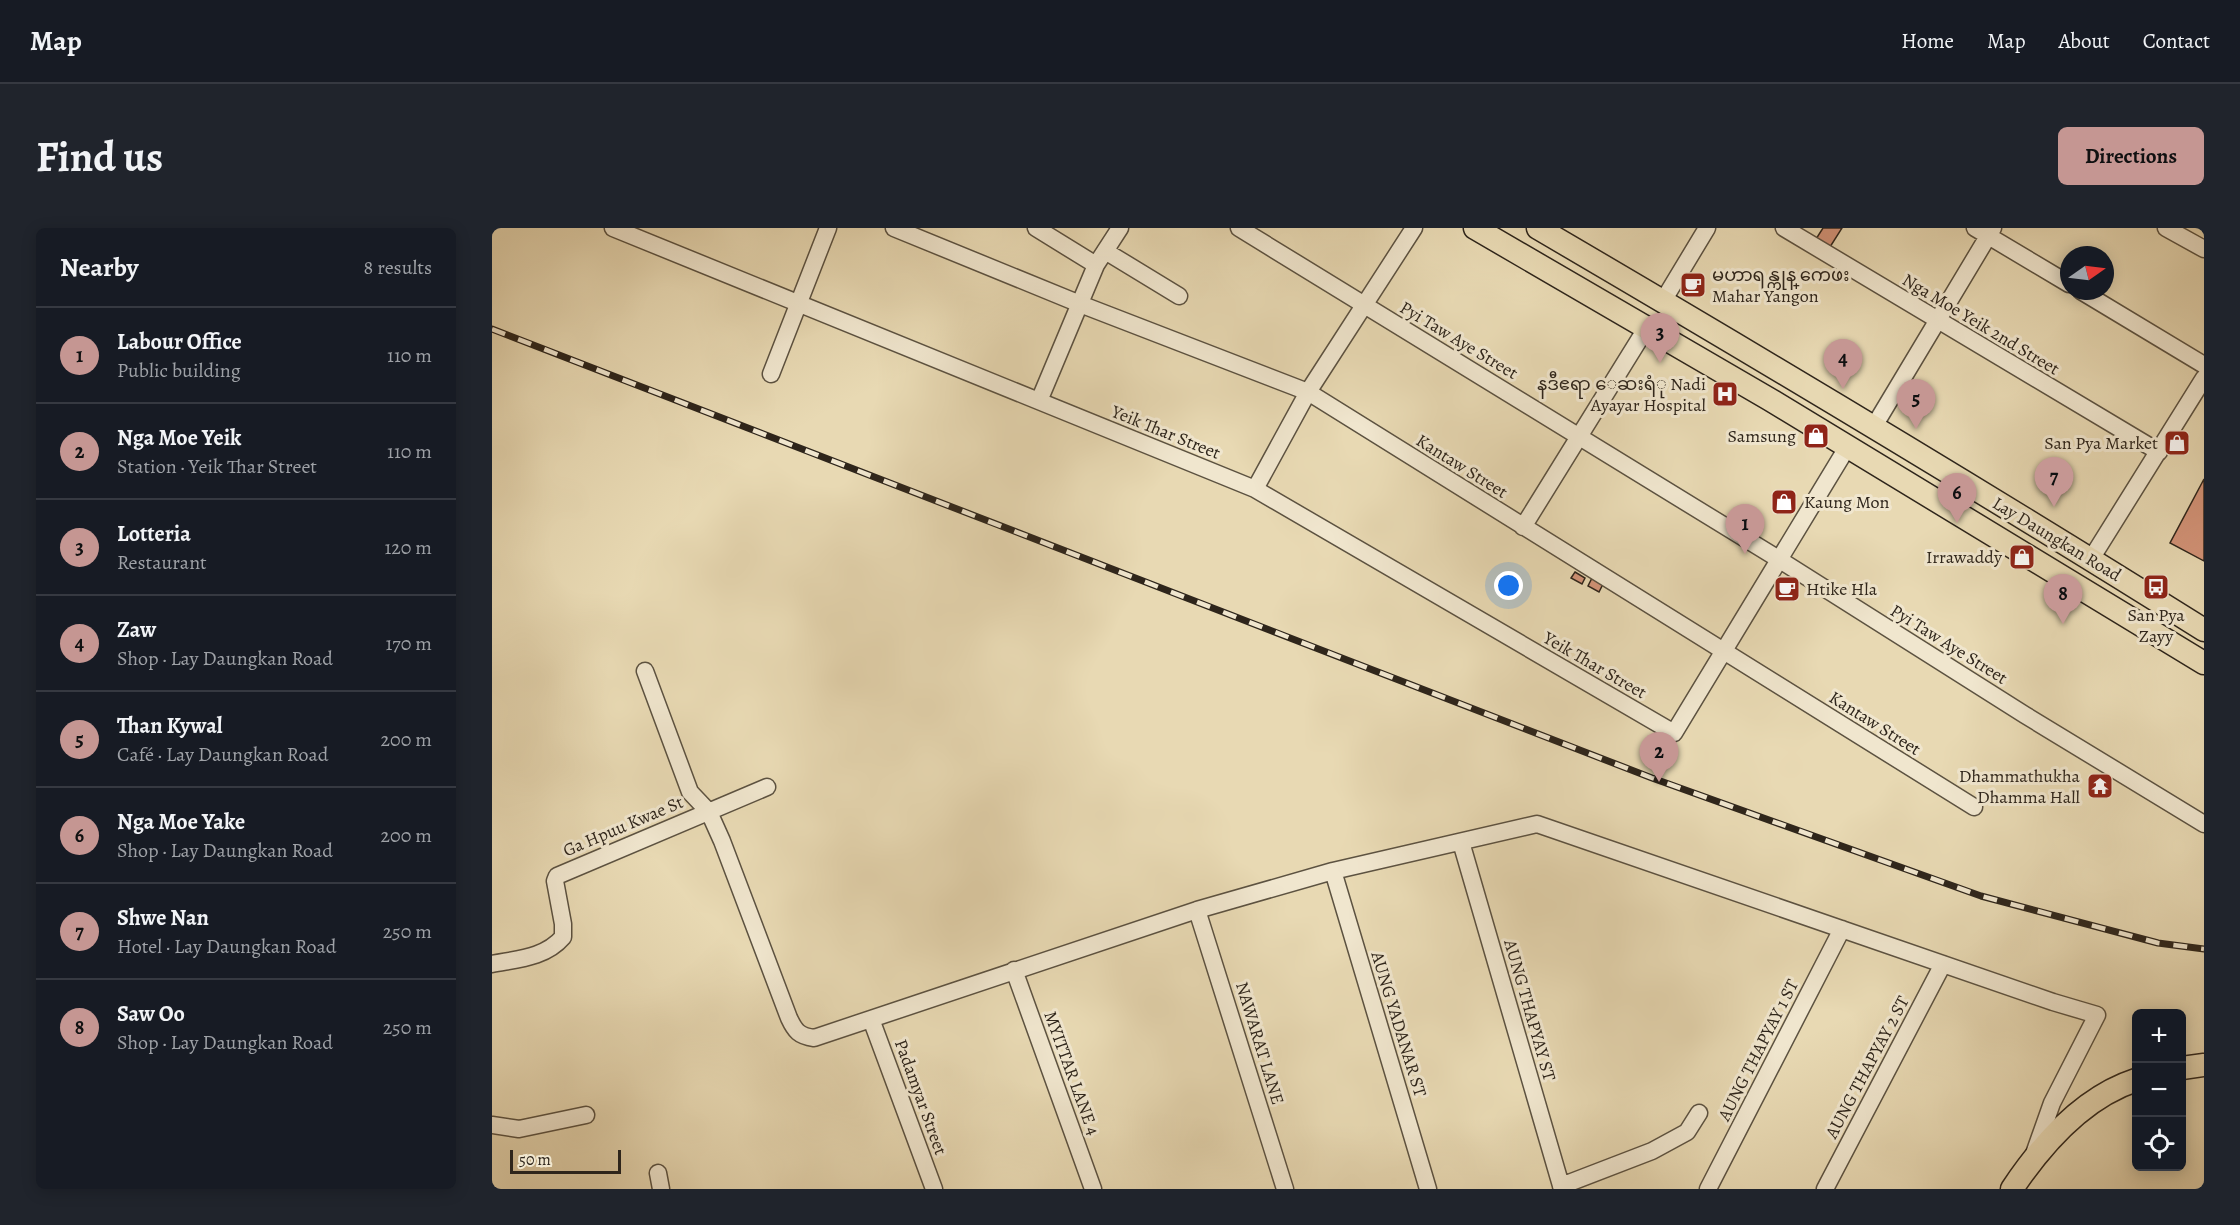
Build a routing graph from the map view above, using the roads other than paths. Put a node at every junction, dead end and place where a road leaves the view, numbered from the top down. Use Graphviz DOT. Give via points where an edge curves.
graph roads {
  1 [pos="613,228"];
  2 [pos="828,228"];
  3 [pos="894,228"];
  4 [pos="1036,228"];
  5 [pos="1120,228"];
  6 [pos="1239,228"];
  7 [pos="1414,228"];
  8 [pos="1475,228"];
  9 [pos="1538,228"];
  10 [pos="1707,228"];
  11 [pos="1784,228"];
  12 [pos="2166,228"];
  13 [pos="1985,231"];
  14 [pos="2204,249"];
  15 [pos="1101,258"];
  16 [pos="2060,278"];
  17 [pos="1179,296"];
  18 [pos="2096,300"];
  19 [pos="1663,301"];
  20 [pos="798,303"];
  21 [pos="1080,304"];
  22 [pos="1365,305"];
  23 [pos="1938,321"];
  24 [pos="1647,327"];
  25 [pos="2204,365"];
  26 [pos="771,374"];
  27 [pos="1784,374"];
  28 [pos="2204,378"];
  29 [pos="1308,393"];
  30 [pos="1768,399"];
  31 [pos="1039,401"];
  32 [pos="1873,428"];
  33 [pos="1580,437"];
  34 [pos="1848,446"];
  35 [pos="2159,452"];
  36 [pos="1255,489"];
  37 [pos="1524,527"];
  38 [pos="2091,559"];
  39 [pos="1780,560"];
  40 [pos="2204,630"];
  41 [pos="1724,652"];
  42 [pos="2204,663"];
  43 [pos="645,671"];
  44 [pos="767,787"];
  45 [pos="1974,807"];
  46 [pos="709,812"];
  47 [pos="2204,824"];
  48 [pos="1461,842"];
  49 [pos="1333,871"];
  50 [pos="1197,910"];
  51 [pos="1842,929"];
  52 [pos="492,964"];
  53 [pos="1943,964"];
  54 [pos="1014,970"];
  55 [pos="871,1019"];
  56 [pos="2204,1065"];
  57 [pos="2186,1067"];
  58 [pos="2132,1082"];
  59 [pos="1699,1113"];
  60 [pos="586,1115"];
  61 [pos="492,1125"];
  62 [pos="2033,1158"];
  63 [pos="1561,1187"];
  64 [pos="934,1189"];
  65 [pos="1093,1189"];
  66 [pos="1285,1189"];
  67 [pos="1428,1189"];
  68 [pos="1708,1189"];
  69 [pos="1825,1189"];
  70 [pos="2012,1189"];
  1 -- 20 [label="street, Yeik Thar Street"];
  2 -- 20 [label="street"];
  3 -- 21 [label="street, Kantaw Street"];
  4 -- 15 [label="street"];
  5 -- 15 [label="street"];
  6 -- 22 [label="street, Pyi Taw Aye Street"];
  7 -- 22 [label="street"];
  8 -- 24 [label="main road, Lay Daungkan Road"];
  9 -- 19 [label="main road, Lay Daungkan Road"];
  10 -- 19 [label="street"];
  11 -- 23 [label="street, Nga Moe Yeik 2nd Street"];
  12 -- 14 [label="street"];
  13 -- 16 [label="street"];
  13 -- 23 [label="street"];
  15 -- 17 [label="street"];
  15 -- 21 [label="street"];
  18 -- 25 [label="street"];
  19 -- 24 [label="main road"];
  19 -- 27 [label="main road, Lay Daungkan Road"];
  20 -- 26 [label="street"];
  20 -- 31 [label="street, Yeik Thar Street"];
  21 -- 29 [label="street, Kantaw Street"];
  21 -- 31 [label="street"];
  22 -- 29 [label="street"];
  22 -- 33 [label="street, Pyi Taw Aye Street"];
  23 -- 32 [label="street"];
  23 -- 35 [label="street, Nga Moe Yeik 2nd Street"];
  24 -- 30 [label="main road, Lay Daungkan Road"];
  24 -- 33 [label="street"];
  27 -- 30 [label="main road"];
  27 -- 32 [label="main road, Lay Daungkan Road"];
  28 -- 35 [label="street"];
  29 -- 36 [label="street"];
  29 -- 37 [label="street, Kantaw Street"];
  30 -- 34 [label="main road, Lay Daungkan Road"];
  31 -- 36 [label="street, Yeik Thar Street"];
  32 -- 38 [label="main road, Lay Daungkan Road"];
  33 -- 37 [label="street"];
  33 -- 39 [label="street, Pyi Taw Aye Street"];
  34 -- 39 [label="street"];
  34 -- 42 [label="main road, Lay Daungkan Road"];
  35 -- 38 [label="street"];
  36 -- 41 [label="street, Yeik Thar Street" via="1674,733"];
  37 -- 41 [label="street, Kantaw Street"];
  38 -- 40 [label="main road, Lay Daungkan Road"];
  39 -- 41 [label="street"];
  39 -- 47 [label="street, Pyi Taw Aye Street"];
  41 -- 45 [label="street, Kantaw Street"];
  43 -- 46 [label="street" via="690,792"];
  44 -- 46 [label="street, Ga Hpuu Kwae St"];
  46 -- 52 [label="street, Ga Hpuu Kwae St" via="557,876 563,937 536,956"];
  46 -- 55 [label="street" via="795,1030 814,1038"];
  48 -- 49 [label="street"];
  48 -- 51 [label="street" via="1537,824"];
  48 -- 63 [label="street, AUNG THAPYAY ST"];
  49 -- 50 [label="street"];
  49 -- 67 [label="street, AUNG YADANAR ST"];
  50 -- 54 [label="street"];
  50 -- 66 [label="street, NAWARAT LANE"];
  51 -- 53 [label="street"];
  51 -- 68 [label="street, AUNG THAPYAY 1 ST"];
  53 -- 62 [label="street" via="2097,1015 2052,1103"];
  53 -- 69 [label="street, AUNG THAPYAY 2 ST"];
  54 -- 55 [label="street"];
  54 -- 65 [label="street, MYITTAR LANE 4"];
  55 -- 64 [label="street, Padamyar Street"];
  56 -- 57 [label="main road"];
  58 -- 62 [label="main road" via="2075,1116"];
  59 -- 63 [label="street" via="1687,1132 1652,1151"];
  60 -- 61 [label="street" via="519,1129"];
  62 -- 70 [label="main road"];
}
